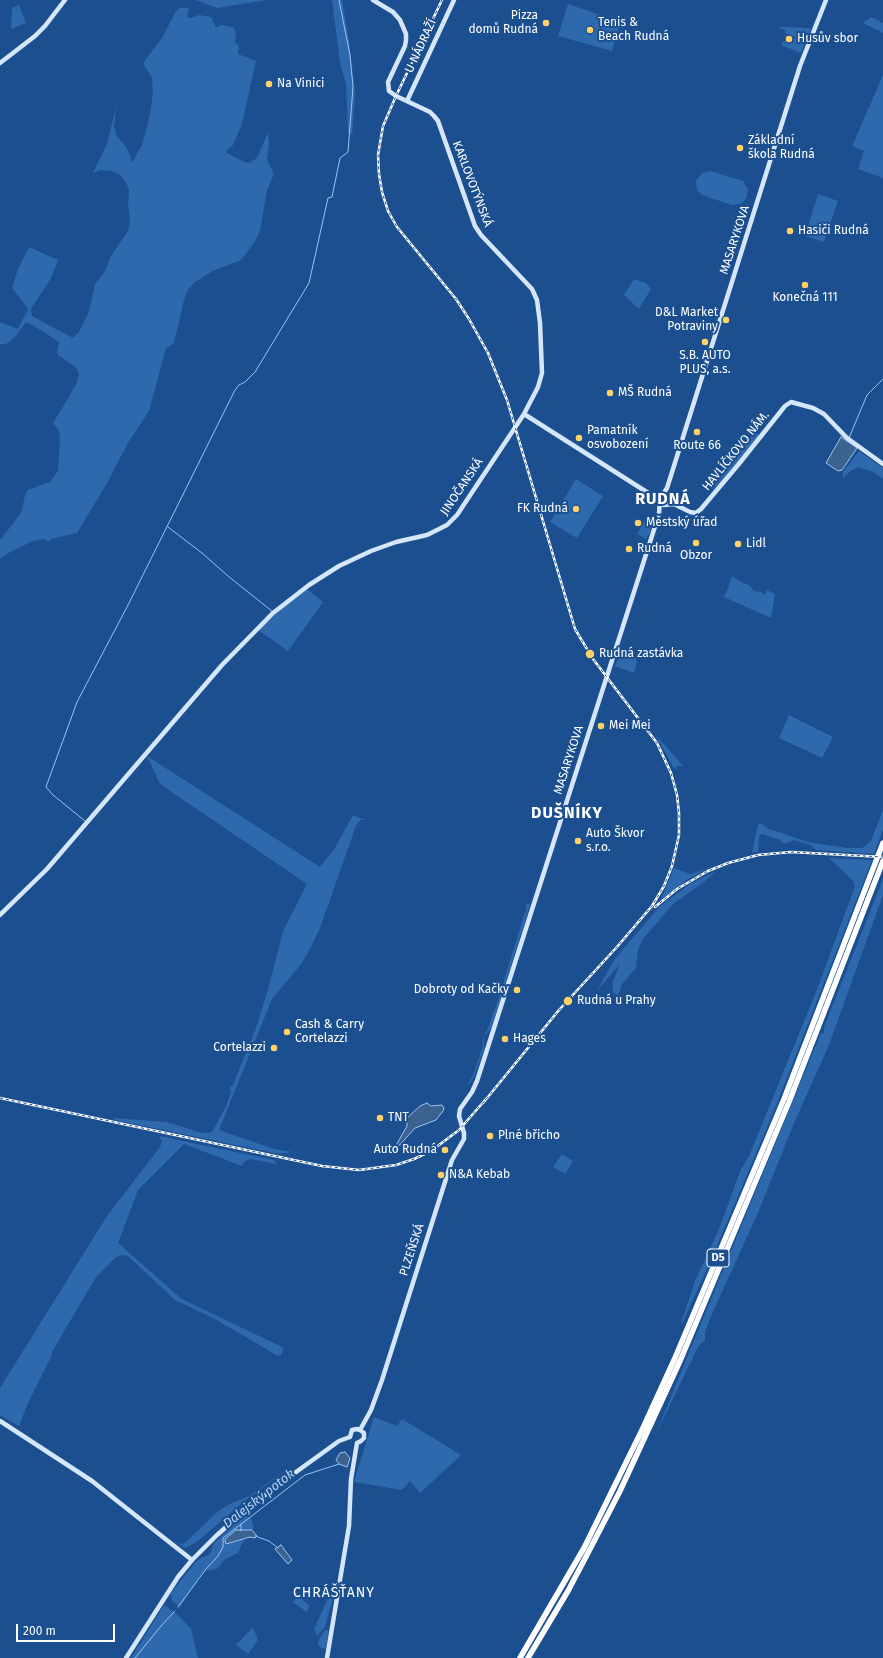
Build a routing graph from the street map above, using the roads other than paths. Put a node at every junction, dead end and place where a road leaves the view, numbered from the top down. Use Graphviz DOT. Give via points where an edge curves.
graph roads {
  1 [pos="65,0"];
  2 [pos="373,0"];
  3 [pos="454,0"];
  4 [pos="826,0"];
  5 [pos="0,63"];
  6 [pos="407,101"];
  7 [pos="524,414"];
  8 [pos="883,464"];
  9 [pos="667,488"];
  10 [pos="668,498"];
  11 [pos="663,502"];
  12 [pos="674,504"];
  13 [pos="883,843"];
  14 [pos="883,861"];
  15 [pos="0,915"];
  16 [pos="477,1081"];
  17 [pos="0,1421"];
  18 [pos="360,1430"];
  19 [pos="350,1436"];
  20 [pos="357,1442"];
  21 [pos="192,1560"];
  22 [pos="126,1658"];
  23 [pos="327,1658"];
  24 [pos="520,1658"];
  25 [pos="528,1658"];
  1 -- 5 [label="street" via="35,36"];
  2 -- 6 [label="street, KARLOVOTÝNSKÁ" via="393,12 406,34 404,46 388,85 392,93"];
  3 -- 6 [label="street, U NÁDRAŽÍ"];
  4 -- 9 [label="street, MASARYKOVA" via="800,66"];
  6 -- 7 [label="street, KARLOVOTÝNSKÁ" via="434,116 438,121 475,226 532,289 537,300 542,373"];
  7 -- 11 [label="street"];
  7 -- 15 [label="street, JINOČANSKÁ" via="457,515 447,525 439,531 370,551 339,566 273,613 222,665 47,869"];
  8 -- 12 [label="street, HAVLÍČKOVO NÁM." via="847,438 824,414 791,402 785,406 701,509 696,513 690,512"];
  9 -- 10 [label="street"];
  9 -- 11 [label="street"];
  10 -- 11 [label="street" via="669,502"];
  10 -- 12 [label="street, HAVLÍČKOVO NÁM."];
  11 -- 12 [label="street"];
  11 -- 16 [label="street, MASARYKOVA"];
  13 -- 24 [label="highway, D5" via="784,1099 672,1364 584,1548"];
  14 -- 25 [label="highway, D5" via="789,1102 680,1361 620,1491 568,1591"];
  16 -- 18 [label="street, PLZEŇSKÁ" via="460,1109 464,1139 452,1160 382,1380 371,1410"];
  17 -- 21 [label="street" via="92,1481"];
  18 -- 19 [label="street" via="352,1430"];
  18 -- 20 [label="street, PLZEŇSKÁ" via="364,1433 364,1438"];
  19 -- 20 [label="street" via="352,1441"];
  19 -- 21 [label="street" via="339,1441 249,1507"];
  20 -- 23 [label="street, PLZEŇSKÁ" via="351,1479 348,1526"];
  21 -- 22 [label="street" via="163,1599"];
}
